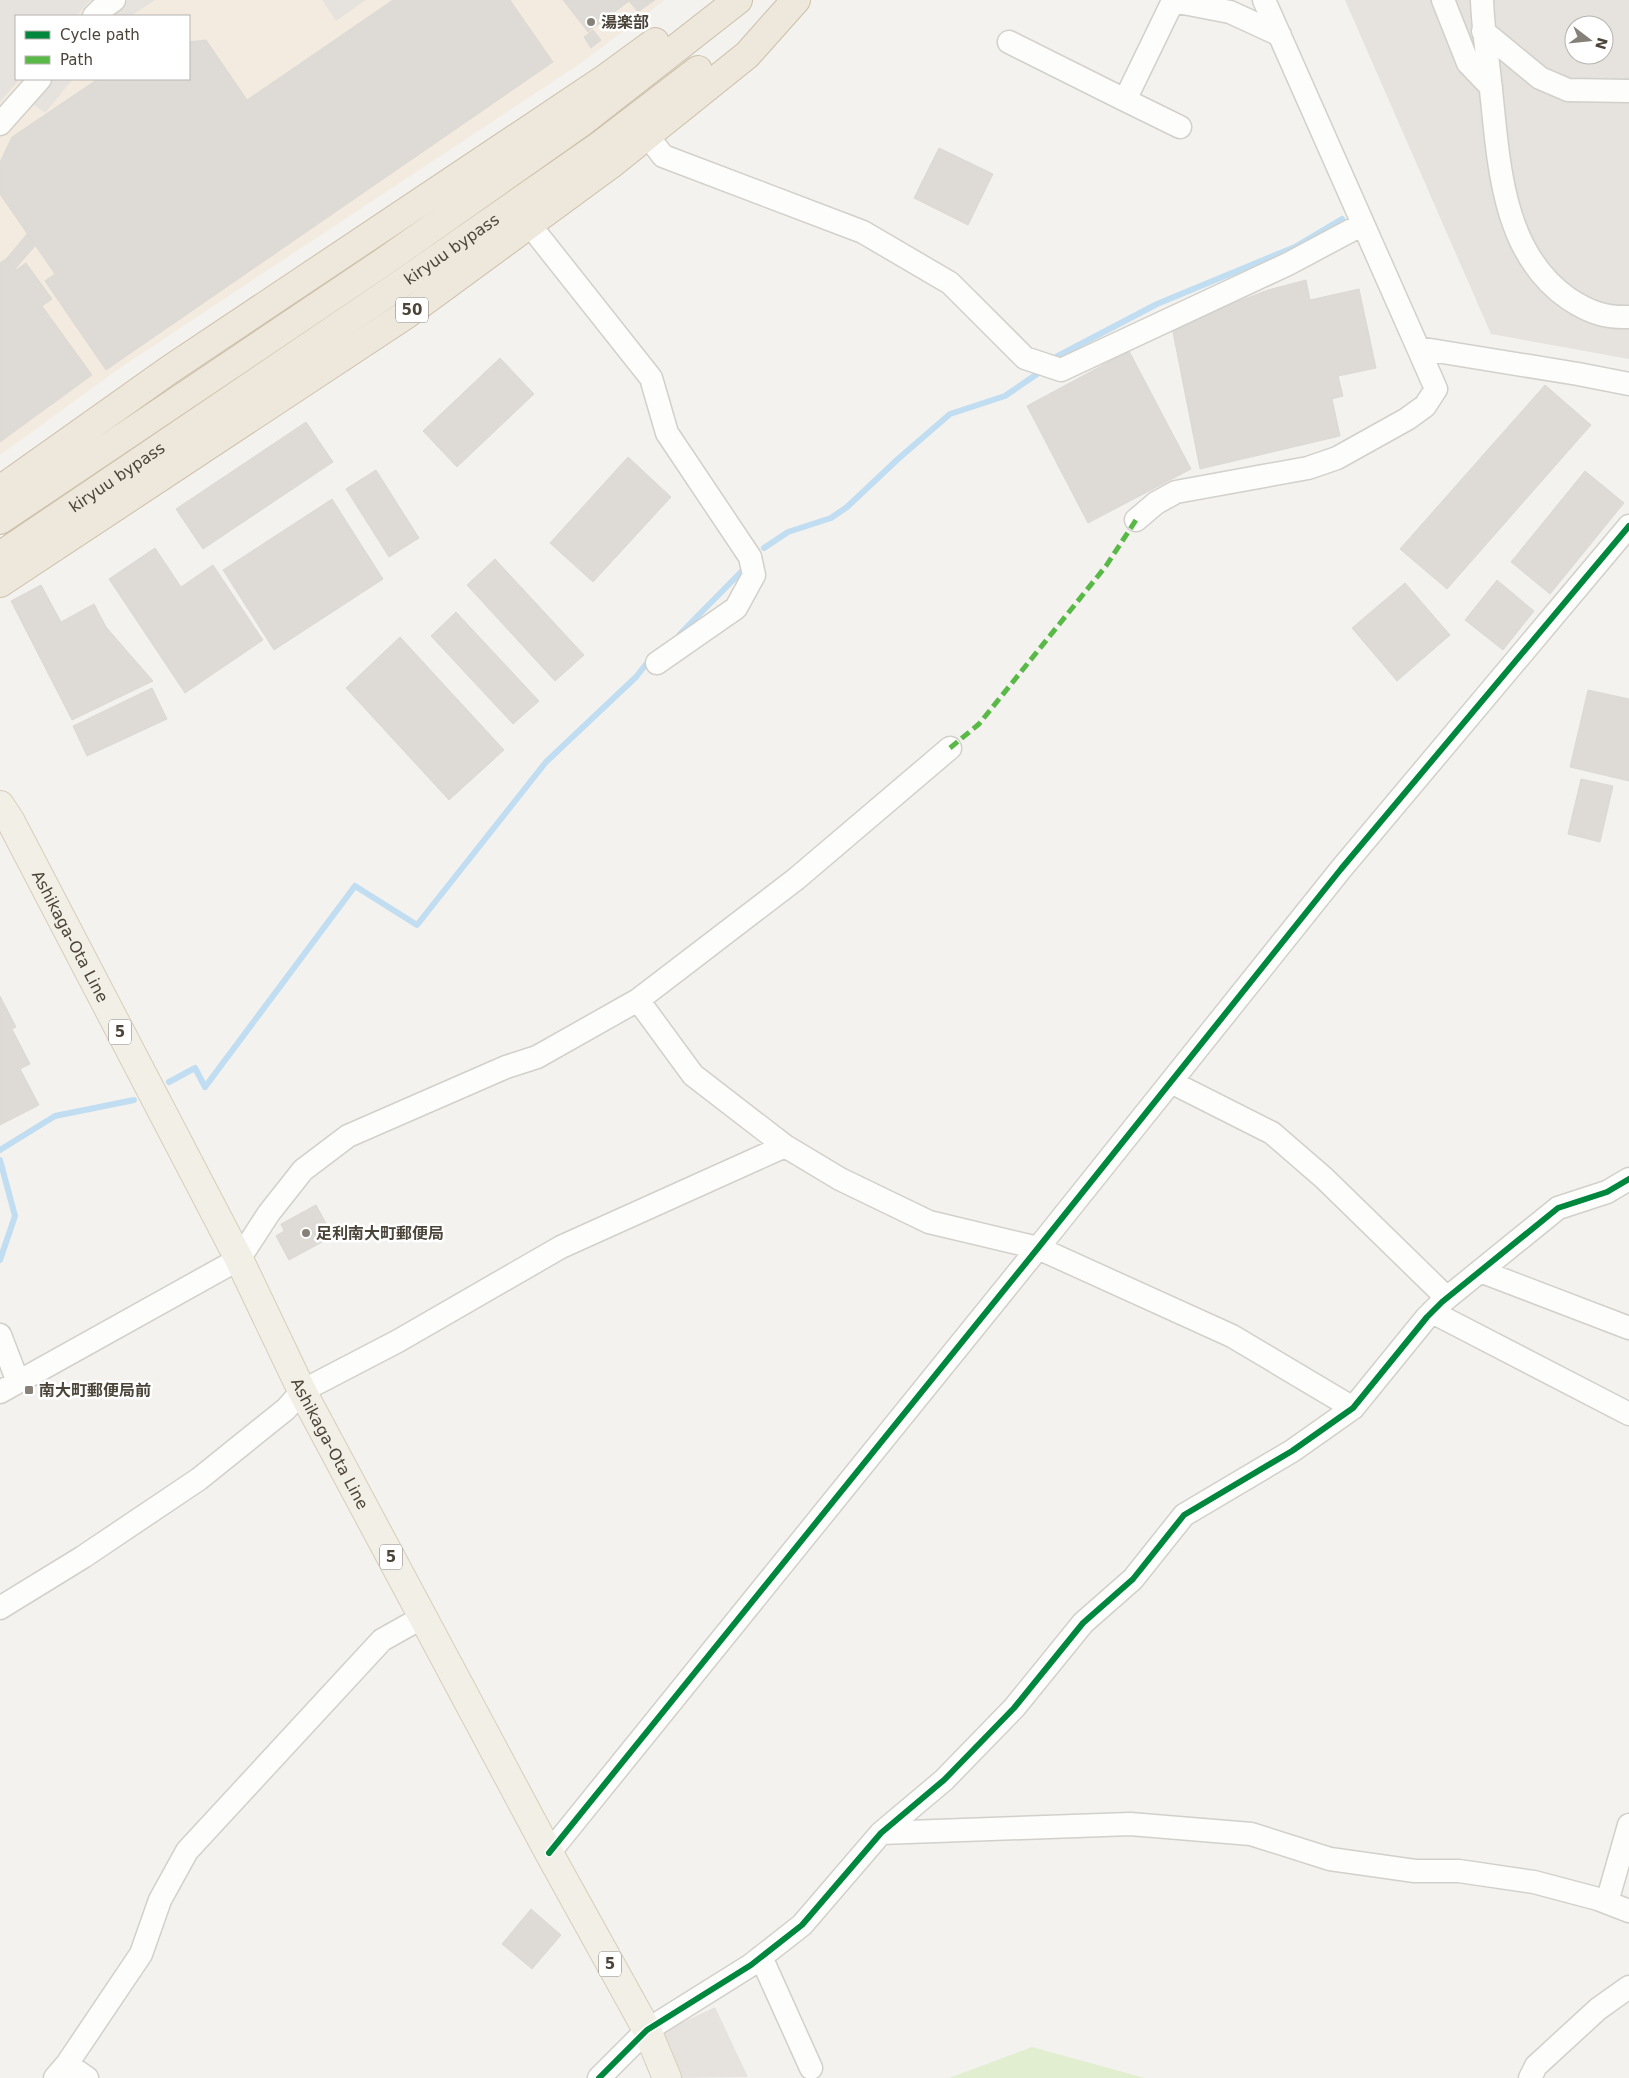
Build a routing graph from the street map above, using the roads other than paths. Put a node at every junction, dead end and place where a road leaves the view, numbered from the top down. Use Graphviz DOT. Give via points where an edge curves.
graph roads {
  1 [pos="114,0"];
  2 [pos="713,0"];
  3 [pos="738,0"];
  4 [pos="788,0"];
  5 [pos="796,0"];
  6 [pos="1264,0"];
  7 [pos="1443,0"];
  8 [pos="1482,0"];
  9 [pos="95,15"];
  10 [pos="1483,31"];
  11 [pos="1280,35"];
  12 [pos="1009,42"];
  13 [pos="39,80"];
  14 [pos="1491,87"];
  15 [pos="1629,91"];
  16 [pos="1126,100"];
  17 [pos="0,124"];
  18 [pos="1180,127"];
  19 [pos="647,135"];
  20 [pos="529,224"];
  21 [pos="1363,224"];
  22 [pos="1629,317"];
  23 [pos="1418,348"];
  24 [pos="1629,384"];
  25 [pos="0,490"];
  26 [pos="0,520"];
  27 [pos="1136,520"];
  28 [pos="1629,526"];
  29 [pos="3,554"];
  30 [pos="0,583"];
  31 [pos="656,663"];
  32 [pos="950,748"];
  33 [pos="0,806"];
  34 [pos="638,1000"];
  35 [pos="1171,1082"];
  36 [pos="785,1146"];
  37 [pos="1629,1179"];
  38 [pos="1038,1248"];
  39 [pos="239,1259"];
  40 [pos="1480,1271"];
  41 [pos="1440,1305"];
  42 [pos="1629,1328"];
  43 [pos="0,1335"];
  44 [pos="9,1387"];
  45 [pos="302,1391"];
  46 [pos="1353,1408"];
  47 [pos="1629,1414"];
  48 [pos="0,1608"];
  49 [pos="423,1617"];
  50 [pos="1629,1825"];
  51 [pos="881,1833"];
  52 [pos="549,1853"];
  53 [pos="1607,1902"];
  54 [pos="1629,1910"];
  55 [pos="761,1957"];
  56 [pos="1629,1987"];
  57 [pos="647,2030"];
  58 [pos="810,2068"];
  59 [pos="61,2071"];
  60 [pos="1538,2074"];
  61 [pos="87,2078"];
  62 [pos="599,2078"];
  63 [pos="668,2078"];
  1 -- 9 [label="street"];
  2 -- 25 [label="highway" via="603,80 169,370"];
  3 -- 26 [label="highway, kiryuu bypass" via="582,122 390,257"];
  4 -- 29 [label="highway, kiryuu bypass / 50" via="599,146"];
  5 -- 19 [label="highway, 50" via="747,55"];
  6 -- 11 [label="street"];
  7 -- 14 [label="street" via="1468,62"];
  8 -- 10 [label="street"];
  10 -- 14 [label="street"];
  10 -- 15 [label="street" via="1540,78 1568,90"];
  11 -- 16 [label="street" via="1230,12 1173,1"];
  11 -- 21 [label="street"];
  12 -- 16 [label="street"];
  13 -- 17 [label="street"];
  14 -- 22 [label="street" via="1498,161 1518,240 1535,268 1560,293 1586,310 1614,318"];
  16 -- 18 [label="street"];
  19 -- 20 [label="highway, 50"];
  19 -- 21 [label="street" via="663,156 863,232 950,282 1025,358 1061,370 1288,264"];
  20 -- 30 [label="highway, 50" via="407,314"];
  20 -- 31 [label="street" via="652,378 667,433 750,556 754,575 736,608"];
  21 -- 23 [label="street"];
  23 -- 24 [label="street"];
  23 -- 27 [label="street" via="1436,389 1425,406 1407,419 1337,458 1308,468 1176,492"];
  28 -- 35 [label="street" via="1341,869"];
  32 -- 34 [label="street" via="796,879"];
  33 -- 39 [label="main road, Ashikaga-Ota Line / 5"];
  34 -- 36 [label="street" via="693,1075"];
  34 -- 39 [label="street" via="537,1057 506,1067 348,1136 303,1170"];
  35 -- 38 [label="street"];
  35 -- 41 [label="street" via="1272,1134 1324,1178"];
  36 -- 38 [label="street" via="840,1179 929,1222"];
  36 -- 45 [label="street" via="561,1247 398,1341"];
  37 -- 40 [label="street" via="1607,1192 1558,1208"];
  38 -- 46 [label="street" via="1232,1336"];
  38 -- 52 [label="street"];
  39 -- 44 [label="street"];
  39 -- 45 [label="main road, Ashikaga-Ota Line / 5"];
  40 -- 41 [label="street"];
  40 -- 42 [label="street"];
  41 -- 46 [label="street"];
  41 -- 47 [label="street"];
  43 -- 44 [label="street"];
  45 -- 48 [label="street" via="286,1409 199,1480"];
  45 -- 49 [label="main road, Ashikaga-Ota Line / 5"];
  46 -- 51 [label="street" via="1292,1451 1184,1515 1133,1578 1083,1623 1014,1708 944,1780"];
  49 -- 52 [label="main road, Ashikaga-Ota Line / 5"];
  49 -- 59 [label="street" via="382,1640 187,1851 160,1900 141,1954"];
  50 -- 53 [label="street"];
  51 -- 53 [label="street" via="1130,1824 1251,1834 1330,1859 1415,1871 1459,1871 1534,1882"];
  51 -- 55 [label="street" via="802,1925"];
  52 -- 57 [label="main road, Ashikaga-Ota Line / 5"];
  53 -- 54 [label="street"];
  55 -- 57 [label="street"];
  55 -- 58 [label="street"];
  56 -- 60 [label="street" via="1598,2010"];
  57 -- 62 [label="street"];
  57 -- 63 [label="main road, Ashikaga-Ota Line / 5"];
  59 -- 61 [label="street"];
}
